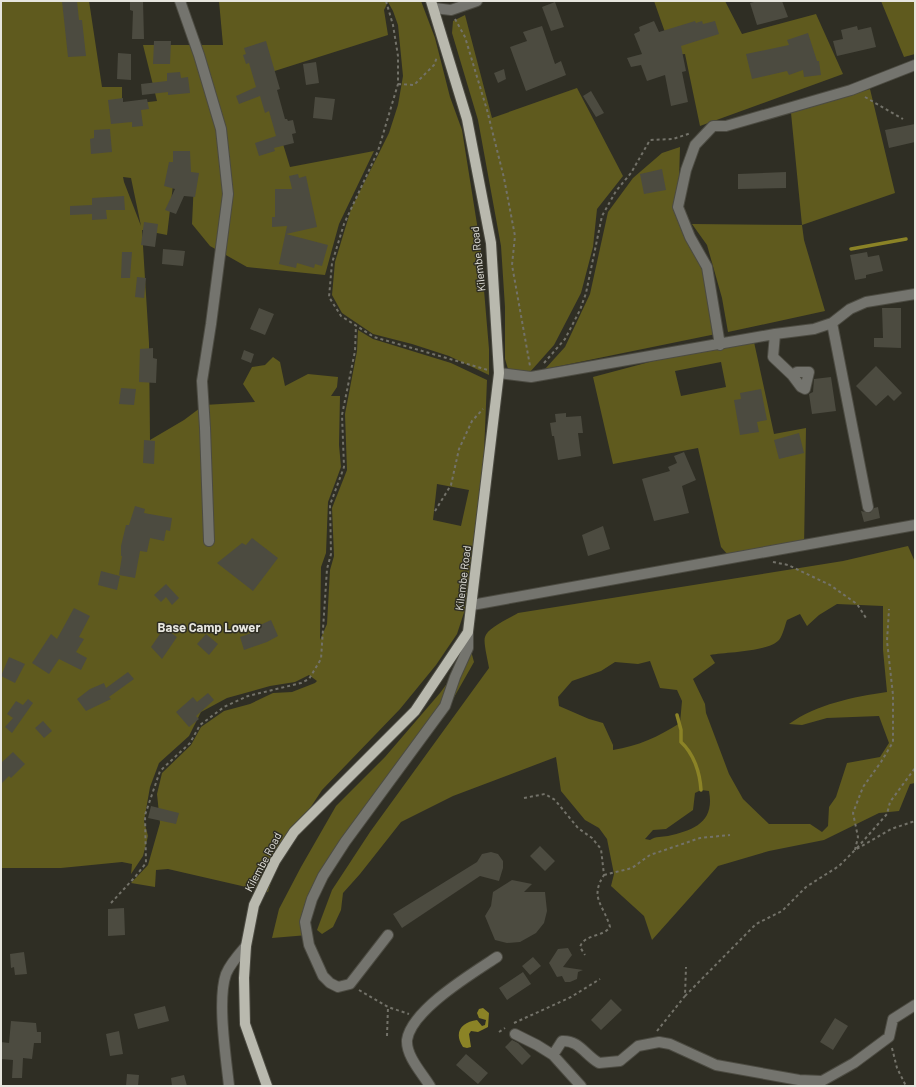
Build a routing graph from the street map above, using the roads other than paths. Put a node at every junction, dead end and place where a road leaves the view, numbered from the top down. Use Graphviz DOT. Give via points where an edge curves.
graph roads {
  1 [pos="180,1"];
  2 [pos="477,1"];
  3 [pos="432,4"];
  4 [pos="915,65"];
  5 [pos="915,294"];
  6 [pos="832,323"];
  7 [pos="775,334"];
  8 [pos="720,345"];
  9 [pos="498,372"];
  10 [pos="792,375"];
  11 [pos="868,507"];
  12 [pos="915,525"];
  13 [pos="209,541"];
  14 [pos="472,605"];
  15 [pos="468,632"];
  16 [pos="388,935"];
  17 [pos="246,946"];
  18 [pos="497,957"];
  19 [pos="915,1004"];
  20 [pos="515,1034"];
  21 [pos="553,1055"];
  22 [pos="229,1086"];
  23 [pos="267,1086"];
  24 [pos="430,1086"];
  25 [pos="581,1086"];
  1 -- 13 [label="street" via="199,55 220,129 228,194 202,381"];
  2 -- 3 [label="street" via="451,10"];
  3 -- 9 [label="main road, Kilembe Road" via="467,119 490,243"];
  4 -- 8 [label="street" via="851,90 726,126 713,126 695,145 686,170 678,207 690,237 707,267"];
  5 -- 6 [label="street" via="866,302"];
  6 -- 7 [label="street" via="814,329"];
  6 -- 11 [label="street"];
  7 -- 8 [label="street"];
  7 -- 10 [label="street" via="773,357"];
  8 -- 9 [label="street" via="531,377"];
  9 -- 14 [label="main road, Kilembe Road"];
  12 -- 14 [label="street"];
  14 -- 15 [label="main road, Kilembe Road"];
  15 -- 16 [label="street" via="468,648 445,706 345,842 323,876 305,922 308,945 323,976 338,987 350,984"];
  15 -- 17 [label="main road, Kilembe Road" via="415,711 294,832 254,905"];
  17 -- 22 [label="street" via="226,974 223,992 222,1017"];
  17 -- 23 [label="main road, Kilembe Road" via="245,1024"];
  18 -- 24 [label="street" via="417,1017 407,1040 408,1049"];
  19 -- 21 [label="street" via="893,1019 889,1037 854,1063 822,1081 799,1080 723,1066 659,1042 638,1046 620,1061 598,1063 574,1042 568,1040 562,1041"];
  20 -- 21 [label="street"];
  21 -- 25 [label="street"];
}
